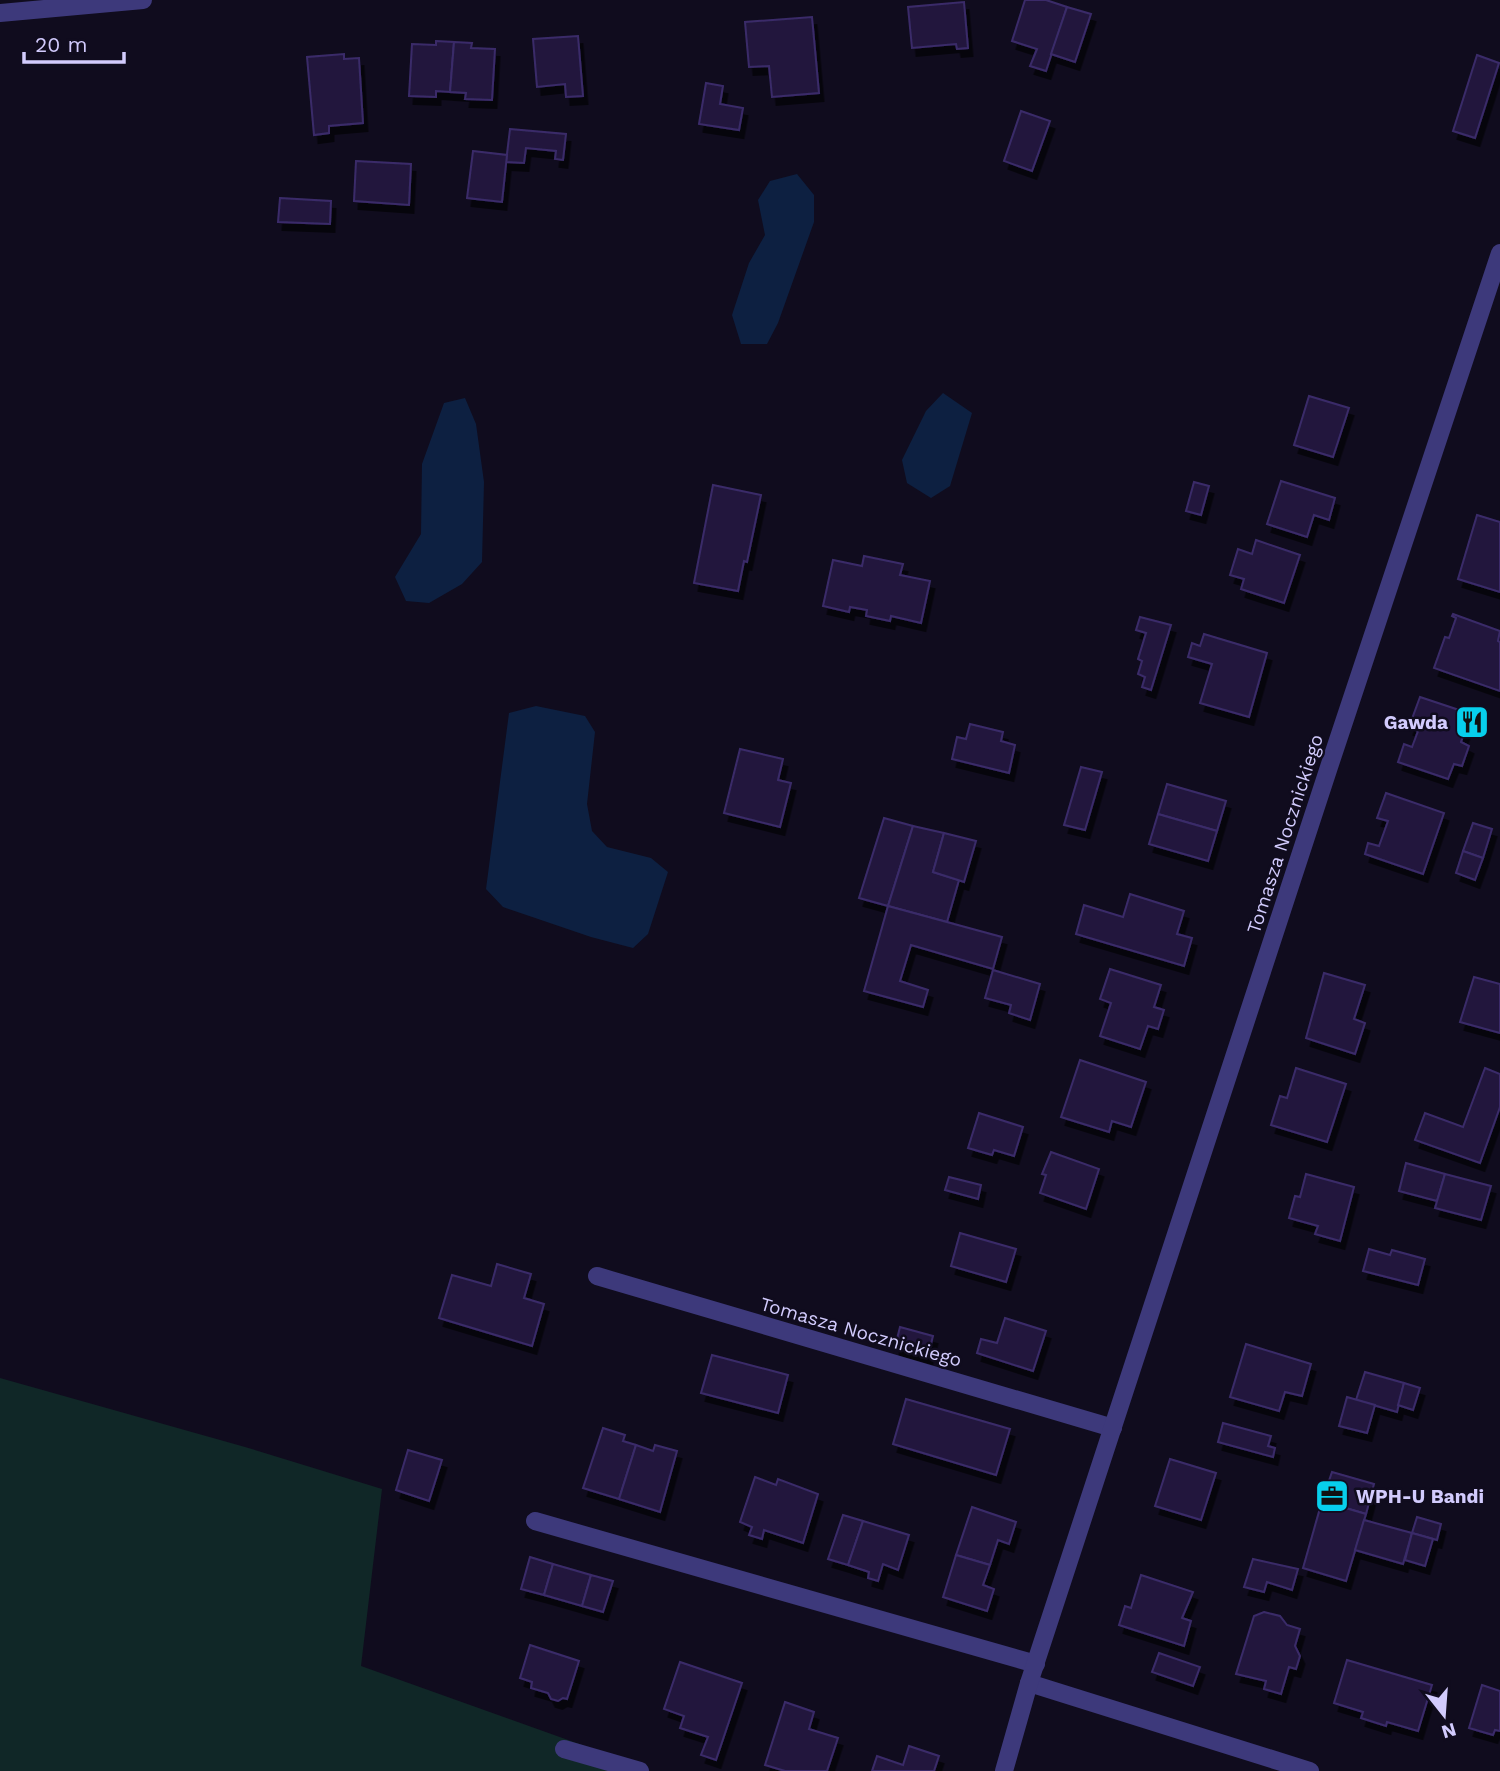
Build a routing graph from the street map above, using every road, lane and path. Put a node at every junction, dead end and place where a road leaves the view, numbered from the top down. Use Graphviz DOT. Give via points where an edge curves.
graph roads {
  1 [pos="143,0"];
  2 [pos="0,13"];
  3 [pos="1500,253"];
  4 [pos="597,1276"];
  5 [pos="1113,1429"];
  6 [pos="536,1521"];
  7 [pos="1036,1664"];
  8 [pos="1029,1683"];
  9 [pos="564,1749"];
  10 [pos="640,1771"];
  11 [pos="1003,1771"];
  12 [pos="1310,1771"];
  1 -- 2 [label="street"];
  3 -- 5 [label="street, Tomasza Nocznickiego"];
  4 -- 5 [label="street, Tomasza Nocznickiego"];
  5 -- 7 [label="street, Tomasza Nocznickiego"];
  6 -- 7 [label="street"];
  7 -- 8 [label="street, Tomasza Nocznickiego"];
  8 -- 11 [label="street, Tomasza Nocznickiego"];
  8 -- 12 [label="street"];
  9 -- 10 [label="street"];
}
